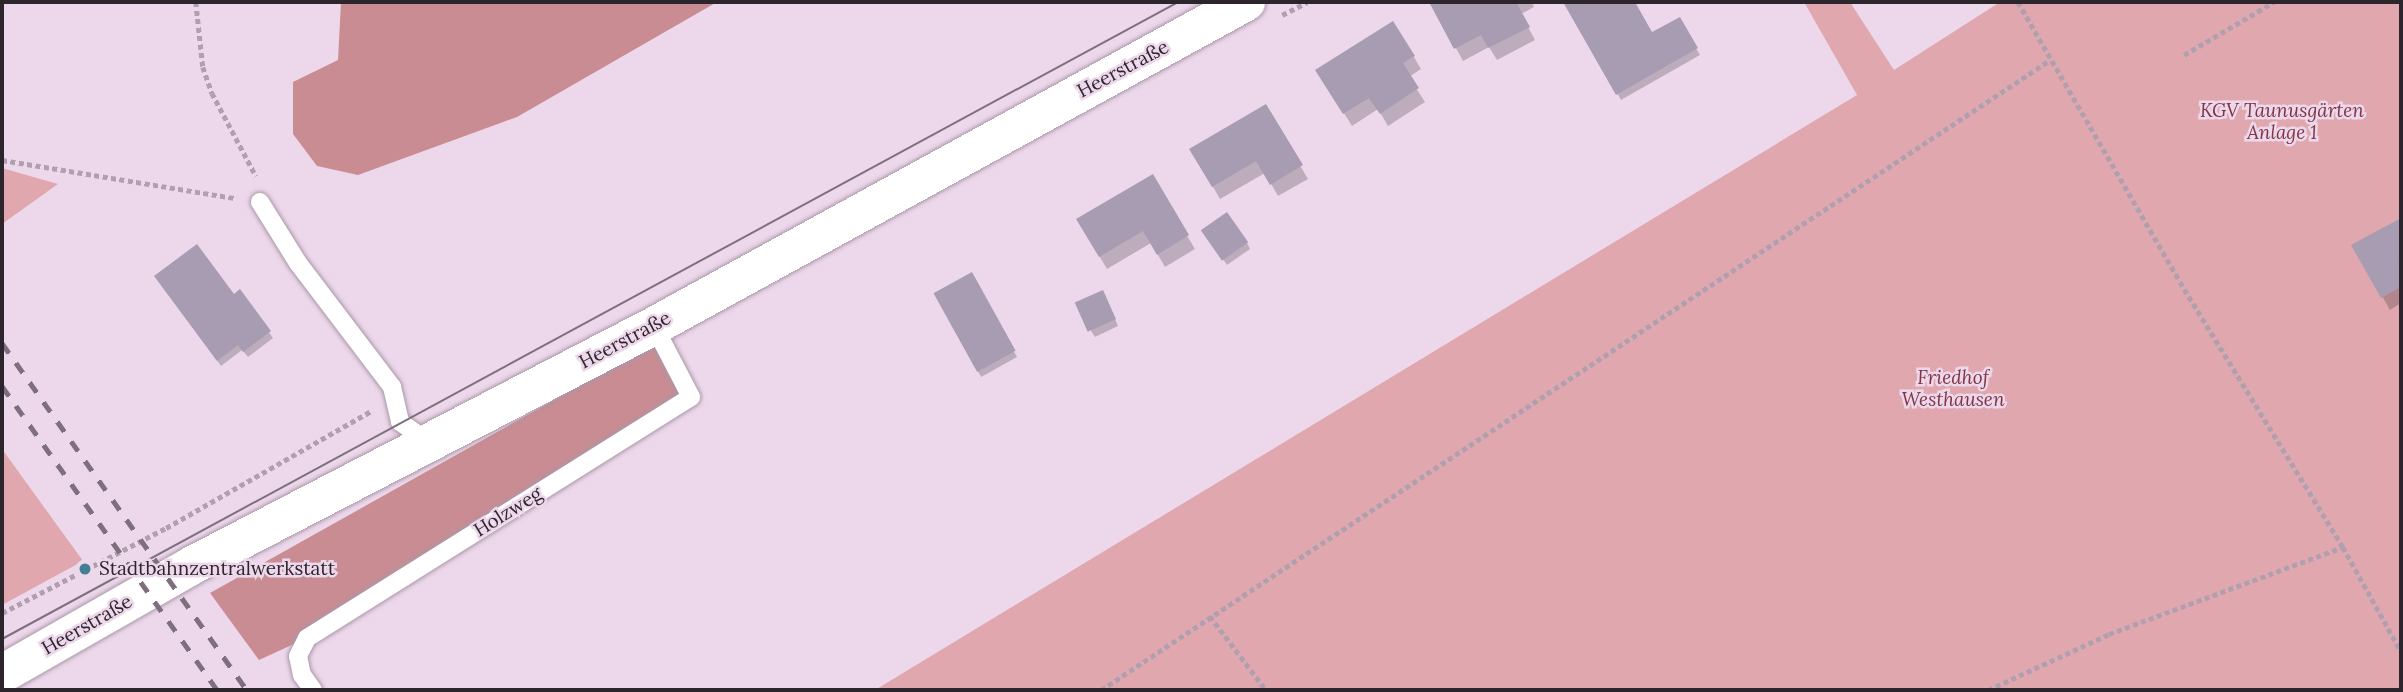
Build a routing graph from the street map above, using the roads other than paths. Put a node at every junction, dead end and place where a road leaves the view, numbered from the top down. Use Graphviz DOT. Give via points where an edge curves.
graph roads {
  1 [pos="1246,2"];
  2 [pos="260,202"];
  3 [pos="654,326"];
  4 [pos="429,442"];
  5 [pos="2,674"];
  6 [pos="313,690"];
  1 -- 3 [label="main road, Heerstraße"];
  2 -- 4 [label="lane" via="298,263 392,387 400,422"];
  3 -- 4 [label="main road, Heerstraße"];
  3 -- 6 [label="lane, Holzweg" via="691,397 307,638 298,656 302,675"];
  4 -- 5 [label="main road, Heerstraße" via="191,566"];
}
